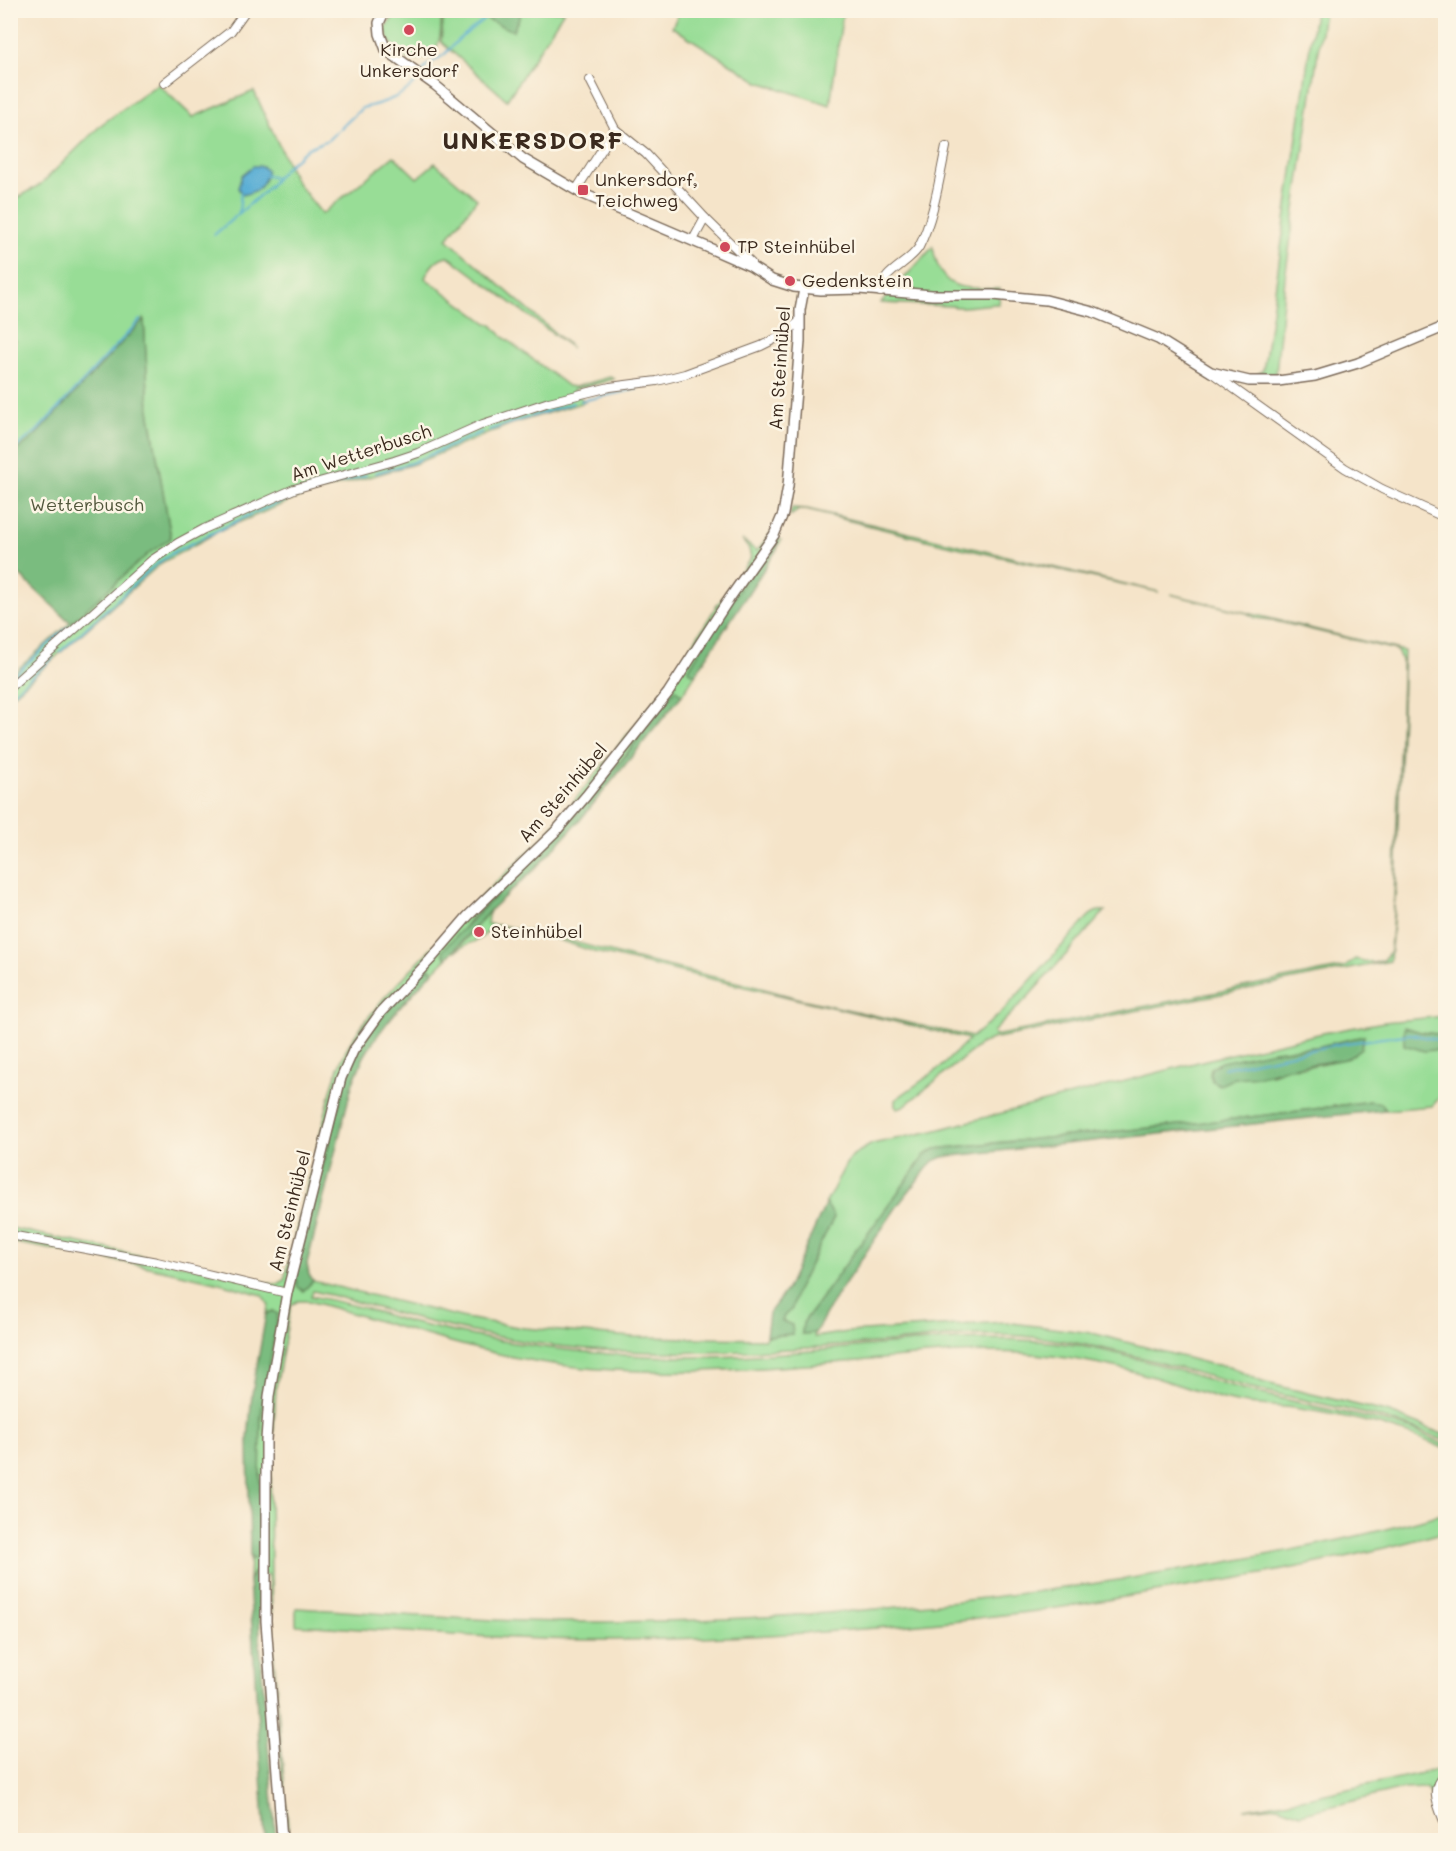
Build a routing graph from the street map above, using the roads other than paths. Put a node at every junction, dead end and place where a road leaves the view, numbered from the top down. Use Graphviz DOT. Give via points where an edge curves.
graph roads {
  1 [pos="246,10"];
  2 [pos="385,10"];
  3 [pos="590,80"];
  4 [pos="164,83"];
  5 [pos="615,129"];
  6 [pos="946,147"];
  7 [pos="576,190"];
  8 [pos="705,218"];
  9 [pos="693,240"];
  10 [pos="750,266"];
  11 [pos="804,289"];
  12 [pos="880,292"];
  13 [pos="799,322"];
  14 [pos="1446,326"];
  15 [pos="1210,372"];
  16 [pos="1249,381"];
  17 [pos="1245,396"];
  18 [pos="1446,519"];
  19 [pos="10,687"];
  20 [pos="10,1235"];
  21 [pos="287,1293"];
  22 [pos="1446,1774"];
  23 [pos="1446,1826"];
  24 [pos="282,1840"];
  1 -- 4 [label="street" via="231,31"];
  2 -- 7 [label="street" via="380,24 383,46 393,56 524,159"];
  3 -- 5 [label="street"];
  5 -- 7 [label="street"];
  5 -- 8 [label="street" via="646,154"];
  6 -- 12 [label="street" via="924,234 917,249 882,281"];
  7 -- 9 [label="street"];
  8 -- 9 [label="street"];
  8 -- 10 [label="street"];
  9 -- 10 [label="street"];
  10 -- 11 [label="street" via="772,280"];
  11 -- 12 [label="street"];
  11 -- 13 [label="street, Am Steinhübel"];
  12 -- 15 [label="street" via="993,295 1035,299 1093,312 1158,339"];
  13 -- 19 [label="street, Am Wetterbusch" via="761,346 685,374 549,402 483,424 418,453 294,489 255,505 152,560"];
  13 -- 21 [label="street, Am Steinhübel" via="788,486 774,535 668,693 586,796 556,831 468,916 366,1030 341,1078"];
  14 -- 16 [label="street" via="1358,363 1318,375"];
  15 -- 16 [label="street"];
  15 -- 17 [label="street"];
  16 -- 17 [label="street"];
  17 -- 18 [label="street" via="1345,468"];
  20 -- 21 [label="street"];
  21 -- 24 [label="street, Am Steinhübel" via="269,1396 266,1451 266,1621"];
  22 -- 23 [label="street" via="1435,1789"];
}
